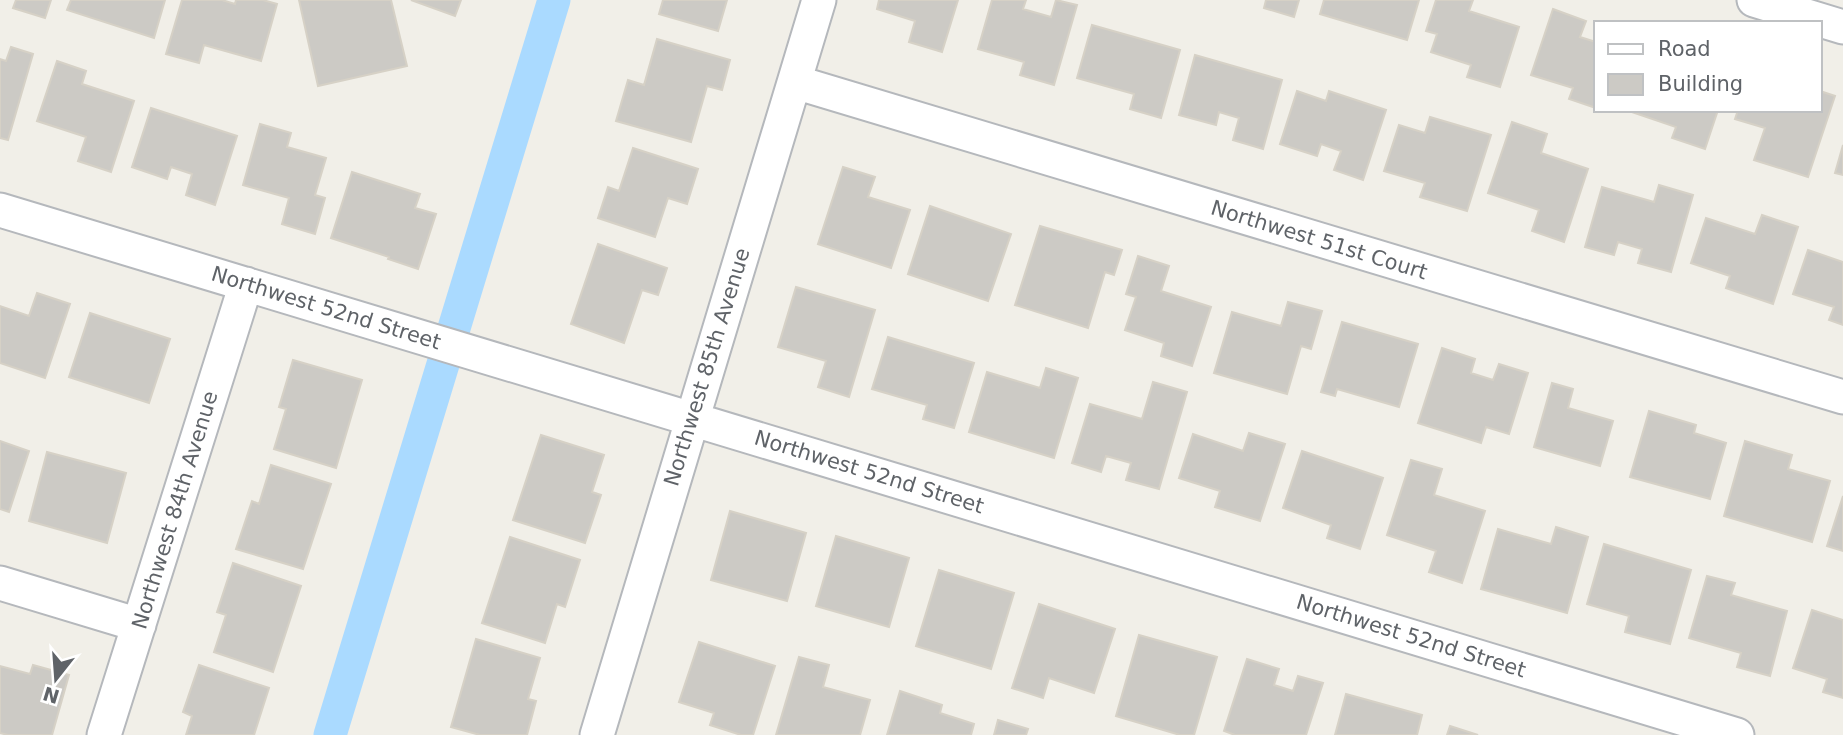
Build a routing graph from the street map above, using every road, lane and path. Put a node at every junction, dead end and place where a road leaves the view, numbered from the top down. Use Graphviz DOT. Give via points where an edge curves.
graph roads {
  1 [pos="819,0"];
  2 [pos="1754,0"];
  3 [pos="1843,27"];
  4 [pos="795,82"];
  5 [pos="0,210"];
  6 [pos="246,284"];
  7 [pos="1843,397"];
  8 [pos="691,418"];
  9 [pos="0,583"];
  10 [pos="139,625"];
  11 [pos="104,735"];
  12 [pos="597,735"];
  13 [pos="1737,735"];
  1 -- 4 [label="street, Northwest 85th Avenue"];
  2 -- 3 [label="street"];
  4 -- 7 [label="street, Northwest 51st Court"];
  4 -- 8 [label="street, Northwest 85th Avenue"];
  5 -- 6 [label="street, Northwest 52nd Street"];
  6 -- 8 [label="street, Northwest 52nd Street"];
  6 -- 10 [label="street, Northwest 84th Avenue"];
  8 -- 12 [label="street, Northwest 85th Avenue"];
  8 -- 13 [label="street, Northwest 52nd Street"];
  9 -- 10 [label="street"];
  10 -- 11 [label="street, Northwest 84th Avenue"];
}
